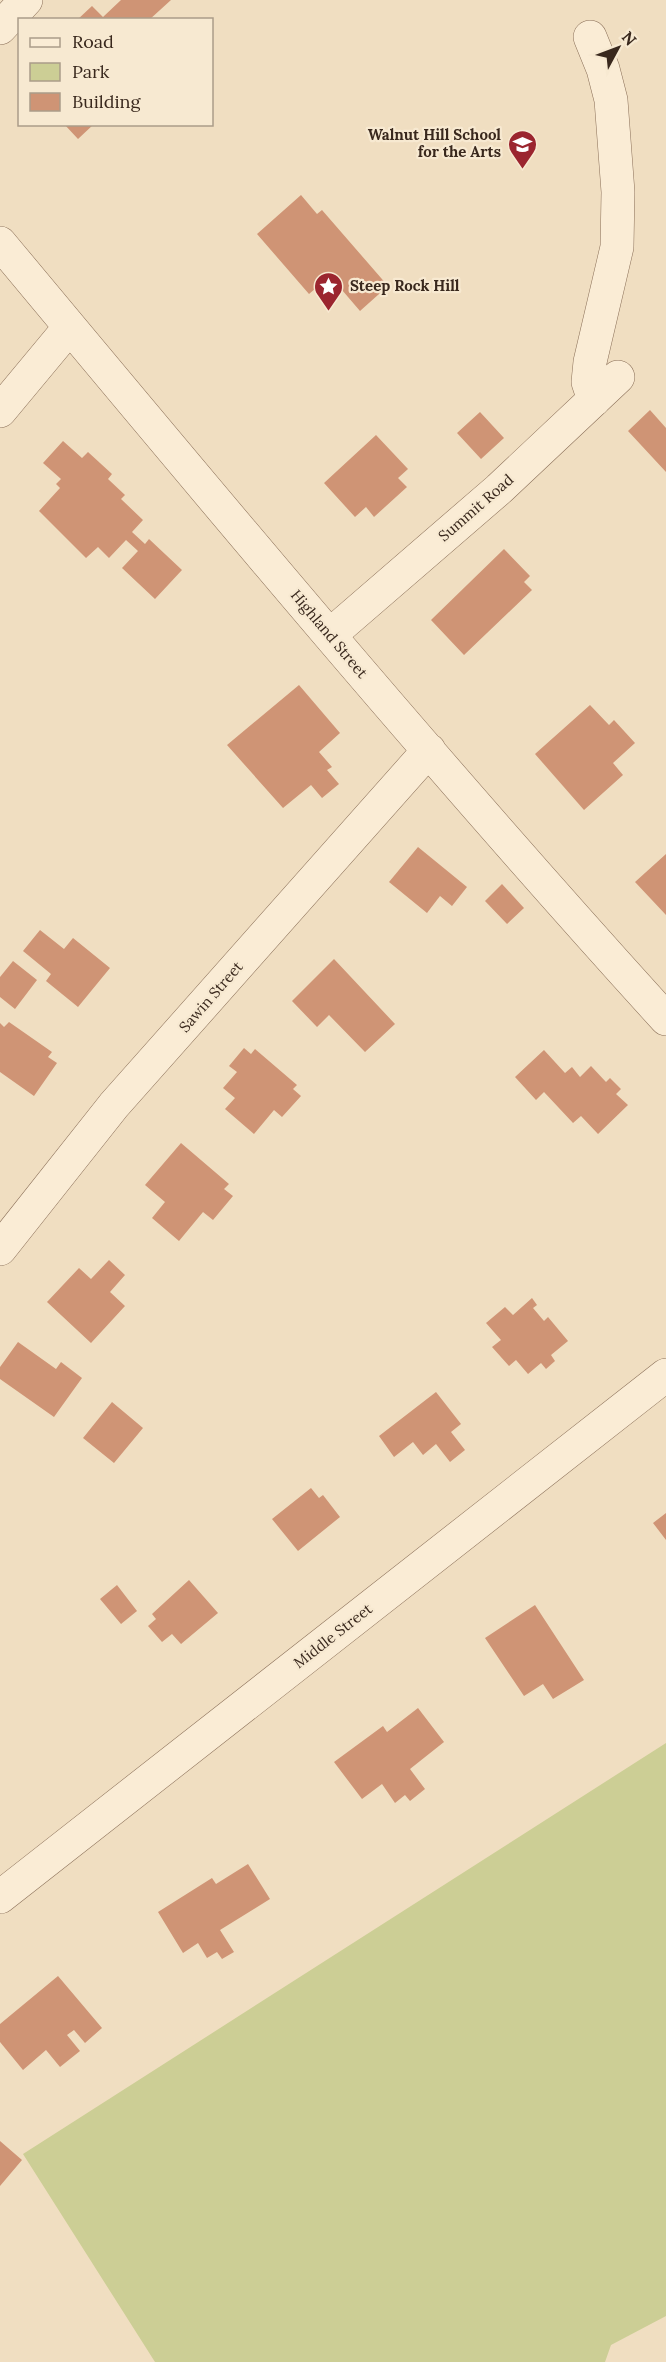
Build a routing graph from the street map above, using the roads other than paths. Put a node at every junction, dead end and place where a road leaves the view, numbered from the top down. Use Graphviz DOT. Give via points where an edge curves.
graph roads {
  1 [pos="26,0"];
  2 [pos="0,28"];
  3 [pos="590,37"];
  4 [pos="0,243"];
  5 [pos="69,328"];
  6 [pos="618,377"];
  7 [pos="594,400"];
  8 [pos="0,411"];
  9 [pos="330,635"];
  10 [pos="429,750"];
  11 [pos="666,1019"];
  12 [pos="0,1249"];
  13 [pos="666,1375"];
  14 [pos="0,1897"];
  1 -- 2 [label="street"];
  3 -- 7 [label="street" via="611,100 618,192 617,247 590,362 588,382"];
  4 -- 5 [label="street, Highland Street"];
  5 -- 8 [label="street"];
  5 -- 9 [label="street, Highland Street"];
  6 -- 7 [label="street, Summit Road"];
  7 -- 9 [label="street, Summit Road" via="499,489"];
  9 -- 10 [label="street, Highland Street"];
  10 -- 11 [label="street, Highland Street"];
  10 -- 12 [label="street, Sawin Street" via="114,1106"];
  13 -- 14 [label="street, Middle Street"];
}
